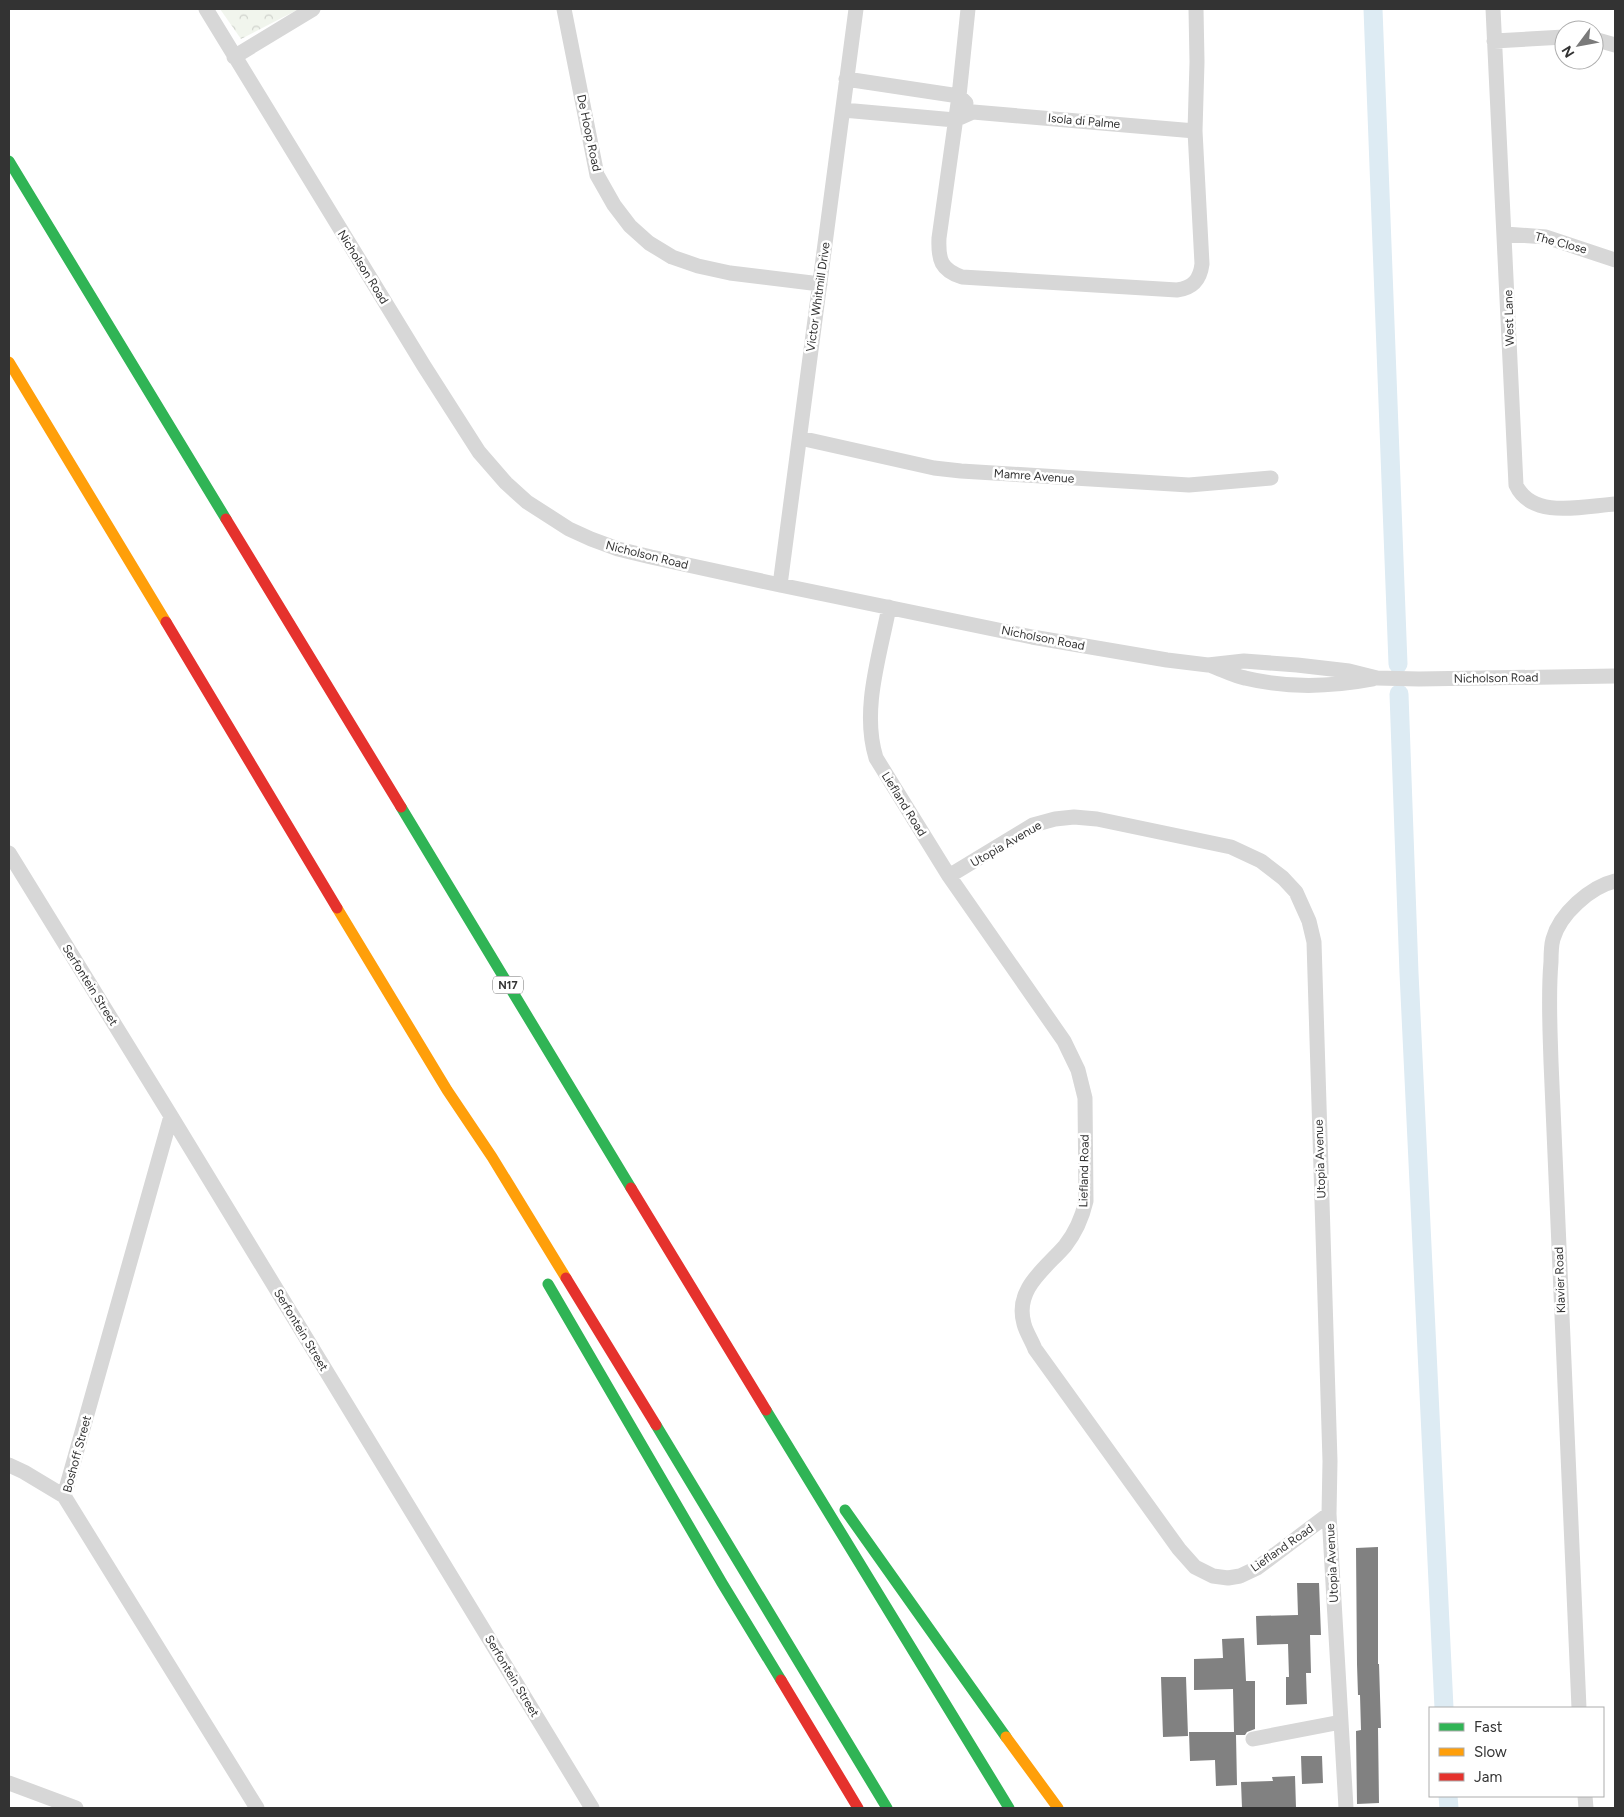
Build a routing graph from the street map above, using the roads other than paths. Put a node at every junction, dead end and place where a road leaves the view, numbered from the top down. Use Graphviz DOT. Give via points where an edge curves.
graph roads {
  1 [pos="206,9"];
  2 [pos="313,9"];
  3 [pos="564,9"];
  4 [pos="856,9"];
  5 [pos="968,9"];
  6 [pos="1196,9"];
  7 [pos="1493,9"];
  8 [pos="1554,38"];
  9 [pos="1494,42"];
  10 [pos="234,57"];
  11 [pos="846,79"];
  12 [pos="958,96"];
  13 [pos="843,110"];
  14 [pos="973,112"];
  15 [pos="955,120"];
  16 [pos="1195,131"];
  17 [pos="9,161"];
  18 [pos="1505,234"];
  19 [pos="1615,260"];
  20 [pos="820,284"];
  21 [pos="9,362"];
  22 [pos="800,438"];
  23 [pos="1271,478"];
  24 [pos="1615,504"];
  25 [pos="780,585"];
  26 [pos="889,606"];
  27 [pos="1615,676"];
  28 [pos="9,853"];
  29 [pos="950,876"];
  30 [pos="1615,882"];
  31 [pos="448,1090"];
  32 [pos="171,1116"];
  33 [pos="468,1142"];
  34 [pos="540,1270"];
  35 [pos="719,1334"];
  36 [pos="9,1465"];
  37 [pos="814,1467"];
  38 [pos="64,1496"];
  39 [pos="837,1498"];
  40 [pos="1329,1514"];
  41 [pos="1579,1707"];
  42 [pos="1341,1722"];
  43 [pos="1253,1739"];
  44 [pos="9,1783"];
  45 [pos="76,1808"];
  46 [pos="257,1808"];
  47 [pos="592,1808"];
  48 [pos="858,1808"];
  49 [pos="887,1808"];
  50 [pos="1009,1808"];
  51 [pos="1058,1808"];
  52 [pos="1346,1808"];
  1 -- 10 [label="street, Nicholson Road"];
  2 -- 10 [label="street"];
  3 -- 20 [label="street, De Hoop Road" via="597,175 630,226 672,257 698,266"];
  4 -- 11 [label="street, Victor Whitmill Drive"];
  5 -- 12 [label="street"];
  6 -- 16 [label="street"];
  7 -- 9 [label="street, West Lane"];
  8 -- 9 [label="street"];
  9 -- 18 [label="street, West Lane"];
  10 -- 25 [label="street, Nicholson Road" via="458,421 506,483 550,518 591,539 635,553"];
  11 -- 12 [label="street"];
  11 -- 13 [label="street, Victor Whitmill Drive"];
  12 -- 14 [label="street"];
  12 -- 15 [label="street"];
  13 -- 15 [label="street, Isola di Palme"];
  13 -- 20 [label="street, Victor Whitmill Drive"];
  14 -- 15 [label="street, Isola di Palme"];
  14 -- 16 [label="street, Isola di Palme"];
  15 -- 16 [label="street" via="939,238 939,256 946,269 962,277 1177,290 1187,289 1195,283 1202,264"];
  17 -- 35 [label="highway, N17"];
  18 -- 19 [label="street, The Close" via="1546,237"];
  18 -- 24 [label="street, West Lane" via="1516,486 1523,497 1539,506"];
  20 -- 22 [label="street, Victor Whitmill Drive"];
  21 -- 31 [label="highway"];
  22 -- 23 [label="street, Mamre Avenue" via="961,471 1189,484"];
  22 -- 25 [label="street, Victor Whitmill Drive"];
  25 -- 26 [label="street, Nicholson Road"];
  26 -- 27 [label="street, Nicholson Road" via="1087,647 1208,665 1267,683 1334,685 1377,678"];
  26 -- 29 [label="street, Liefland Road" via="871,698 871,741 888,779"];
  28 -- 32 [label="street, Serfontein Street"];
  29 -- 40 [label="street, Liefland Road" via="1064,1041 1078,1070 1085,1098 1086,1201 1083,1217 1064,1246 1030,1282 1024,1296 1024,1324 1035,1349 1178,1550 1195,1567 1214,1576 1240,1576 1257,1568"];
  29 -- 40 [label="street, Utopia Avenue" via="1033,826 1074,817 1231,847 1262,861 1296,892 1314,942 1330,1451"];
  30 -- 41 [label="street, Klavier Road" via="1592,891 1580,900 1559,925 1552,939 1549,979"];
  31 -- 33 [label="highway"];
  31 -- 49 [label="highway" via="658,1428"];
  32 -- 38 [label="street, Boshoff Street"];
  32 -- 47 [label="street, Serfontein Street"];
  34 -- 48 [label="highway" via="722,1583"];
  35 -- 37 [label="highway"];
  35 -- 50 [label="highway, N17"];
  36 -- 38 [label="street"];
  38 -- 46 [label="street, Boshoff Street"];
  39 -- 51 [label="highway"];
  40 -- 42 [label="street, Utopia Avenue"];
  42 -- 43 [label="street"];
  42 -- 52 [label="street, Utopia Avenue"];
  44 -- 45 [label="street"];
}
